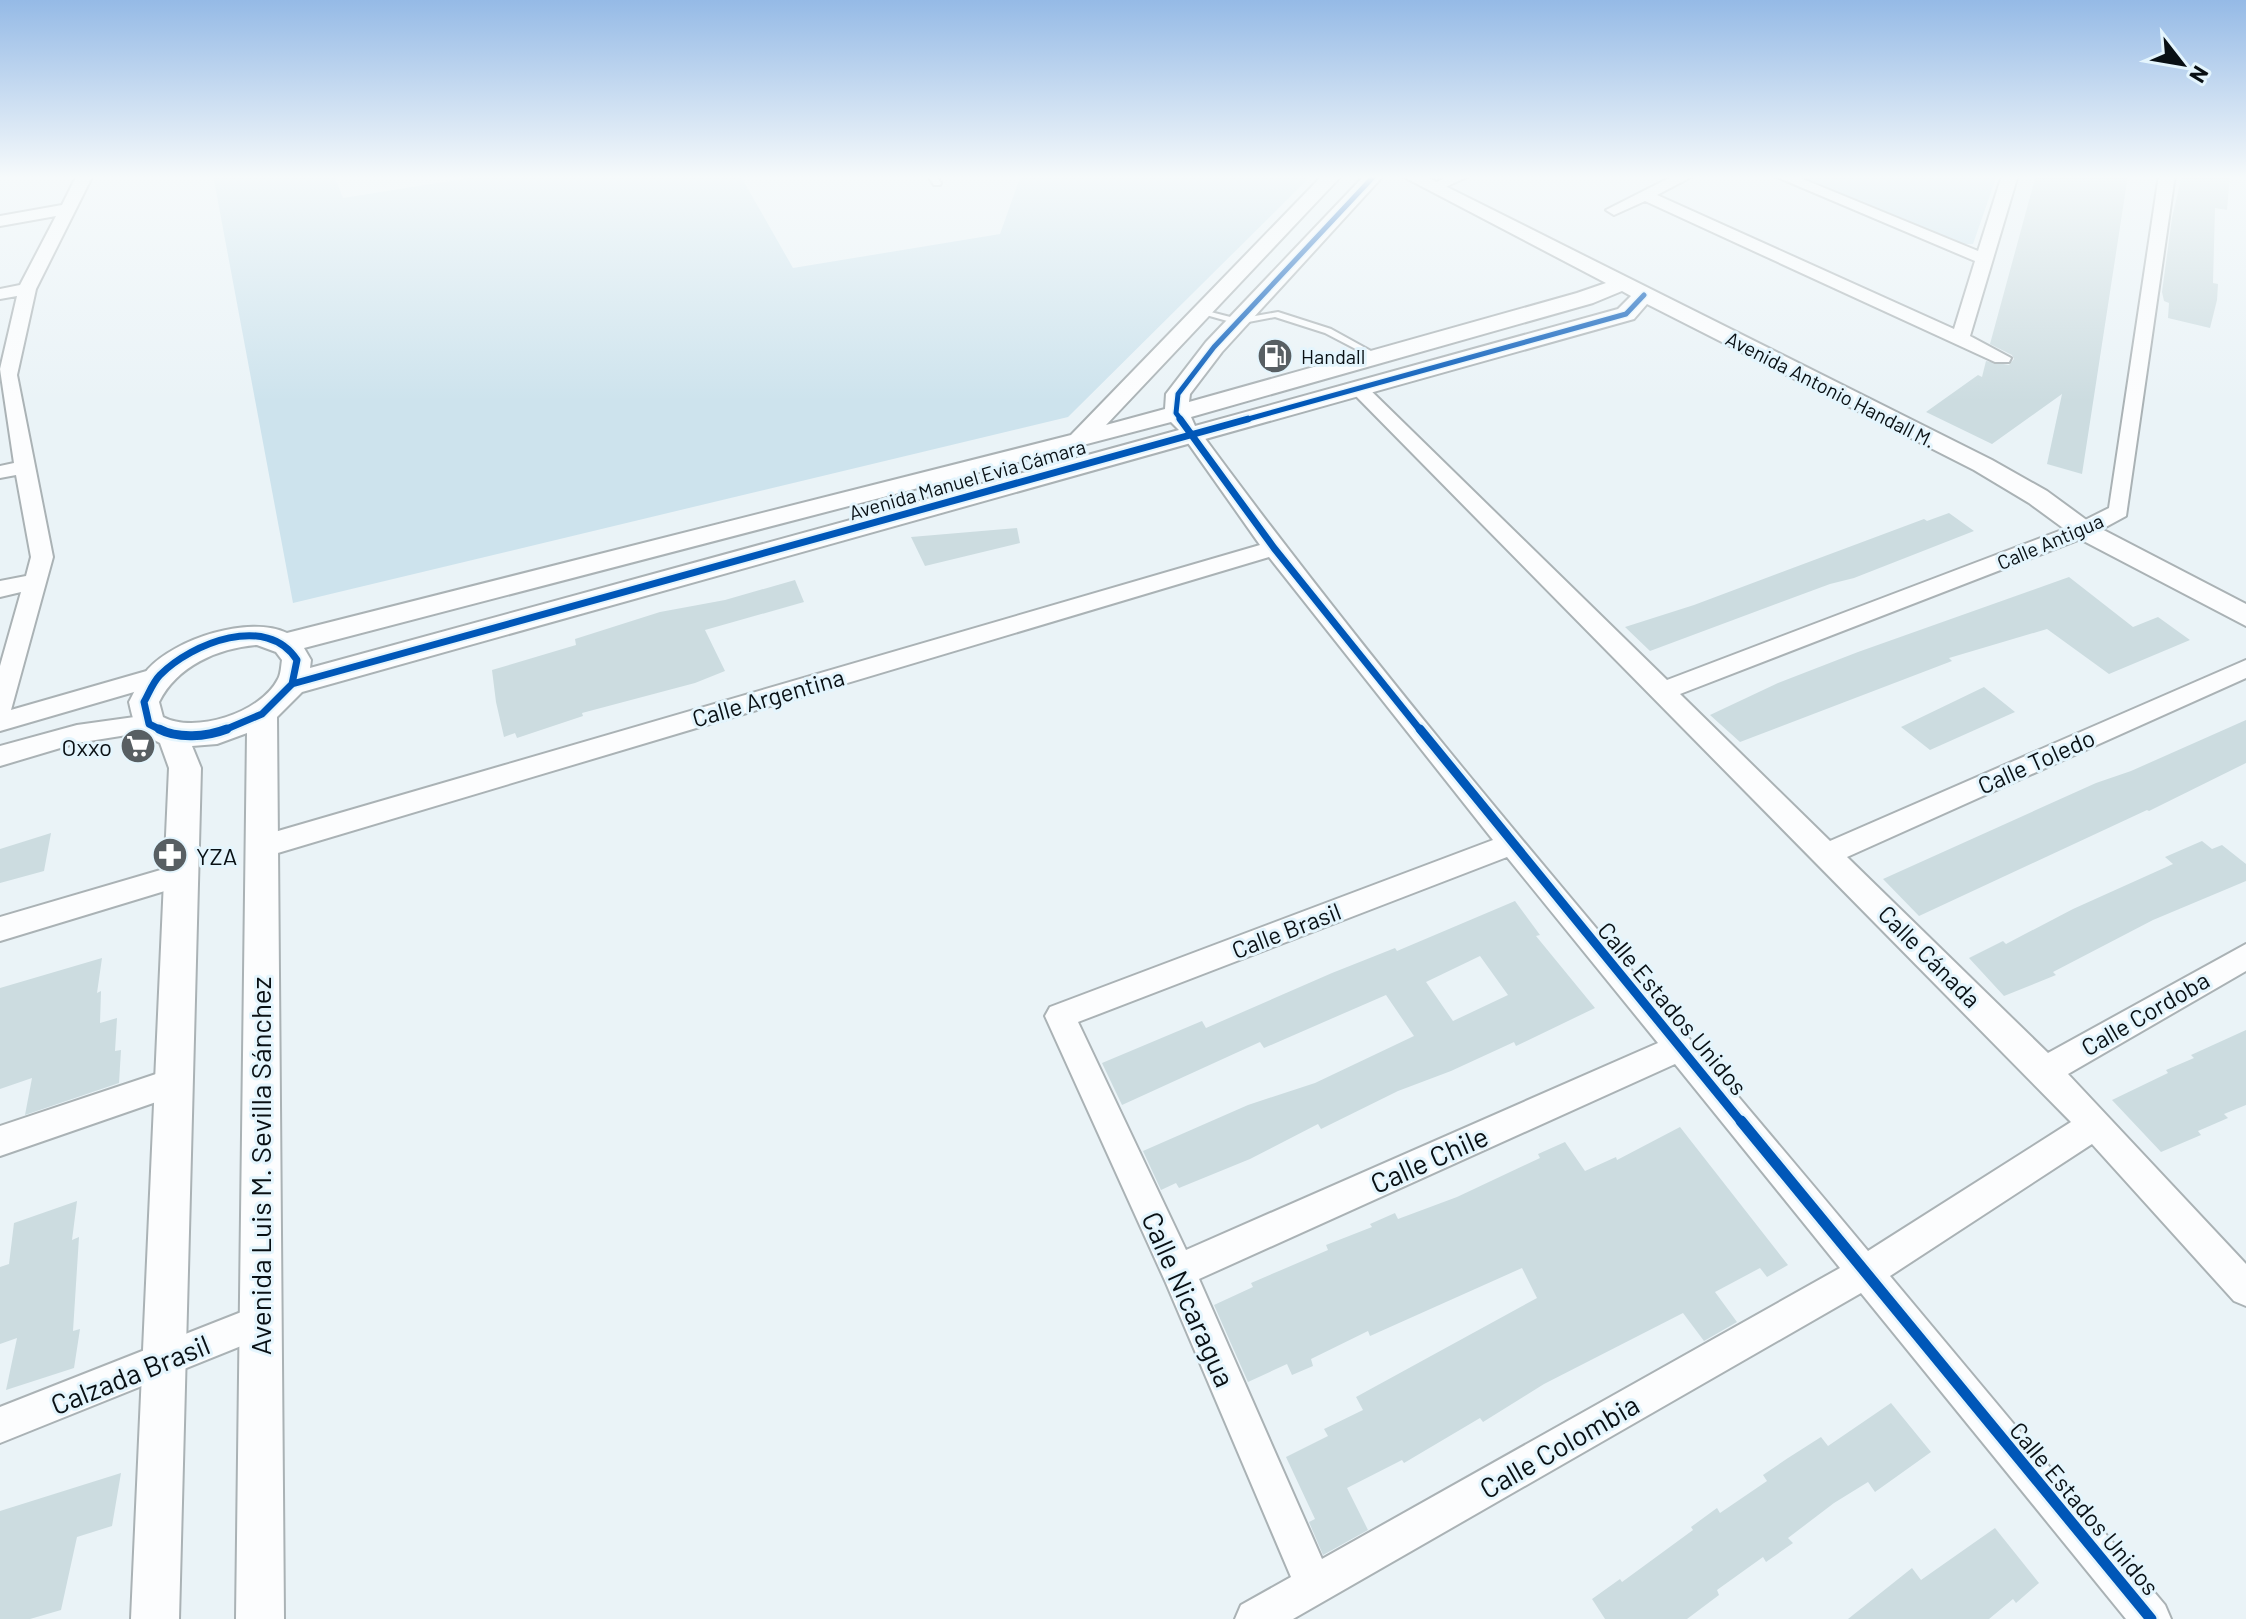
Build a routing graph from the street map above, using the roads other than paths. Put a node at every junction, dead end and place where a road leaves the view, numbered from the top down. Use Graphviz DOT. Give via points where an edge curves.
graph roads {
  1 [pos="46,251"];
  2 [pos="1260,251"];
  3 [pos="1305,251"];
  4 [pos="1558,251"];
  5 [pos="1767,251"];
  6 [pos="1963,251"];
  7 [pos="1987,251"];
  8 [pos="2156,251"];
  9 [pos="1984,259"];
  10 [pos="27,289"];
  11 [pos="1633,289"];
  12 [pos="0,294"];
  13 [pos="1202,311"];
  14 [pos="1238,322"];
  15 [pos="1960,338"];
  16 [pos="1376,356"];
  17 [pos="2002,358"];
  18 [pos="1224,361"];
  19 [pos="4,376"];
  20 [pos="1269,386"];
  21 [pos="1357,388"];
  22 [pos="1184,423"];
  23 [pos="1078,441"];
  24 [pos="25,467"];
  25 [pos="0,472"];
  26 [pos="2083,530"];
  27 [pos="1274,548"];
  28 [pos="35,581"];
  29 [pos="0,589"];
  30 [pos="2246,616"];
  31 [pos="285,643"];
  32 [pos="2246,668"];
  33 [pos="157,677"];
  34 [pos="292,684"];
  35 [pos="1663,691"];
  36 [pos="0,708"];
  37 [pos="262,714"];
  38 [pos="0,722"];
  39 [pos="161,730"];
  40 [pos="0,756"];
  41 [pos="1512,844"];
  42 [pos="261,847"];
  43 [pos="1827,854"];
  44 [pos="181,875"];
  45 [pos="0,929"];
  46 [pos="2246,956"];
  47 [pos="1060,1016"];
  48 [pos="1681,1047"];
  49 [pos="2045,1071"];
  50 [pos="174,1082"];
  51 [pos="2094,1125"];
  52 [pos="0,1141"];
  53 [pos="1178,1271"];
  54 [pos="1864,1273"];
  55 [pos="2246,1289"];
  56 [pos="259,1322"];
  57 [pos="165,1360"];
  58 [pos="0,1425"];
  59 [pos="1314,1585"];
  60 [pos="155,1619"];
  61 [pos="260,1619"];
  62 [pos="1255,1619"];
  63 [pos="2151,1619"];
  1 -- 10 [label="street"];
  2 -- 13 [label="street, Avenida Manuel Evia Cámara"];
  3 -- 14 [label="street"];
  4 -- 11 [label="street, Avenida Antonio Handall M."];
  5 -- 15 [label="street"];
  6 -- 9 [label="street"];
  7 -- 9 [label="street"];
  8 -- 26 [label="street, Calle Antigua" via="2119,511"];
  9 -- 15 [label="street"];
  10 -- 12 [label="street"];
  10 -- 19 [label="street"];
  11 -- 16 [label="street, Avenida Manuel Evia Cámara"];
  11 -- 21 [label="street, Avenida Manuel Evia Cámara" via="1626,314"];
  11 -- 26 [label="street, Avenida Antonio Handall M." via="1983,465"];
  13 -- 14 [label="lane"];
  13 -- 23 [label="street, Avenida Manuel Evia Cámara"];
  14 -- 16 [label="lane" via="1275,314 1328,331"];
  14 -- 18 [label="street"];
  15 -- 17 [label="street"];
  16 -- 20 [label="street, Avenida Manuel Evia Cámara"];
  18 -- 20 [label="street" via="1240,378"];
  18 -- 22 [label="street" via="1178,394"];
  19 -- 24 [label="street"];
  20 -- 22 [label="street, Avenida Manuel Evia Cámara"];
  21 -- 22 [label="street, Avenida Manuel Evia Cámara"];
  21 -- 35 [label="street, Calle Cánada"];
  22 -- 23 [label="street, Avenida Manuel Evia Cámara"];
  22 -- 27 [label="street, Calle Estados Unidos"];
  22 -- 34 [label="street, Avenida Manuel Evia Cámara"];
  23 -- 31 [label="street, Avenida Manuel Evia Cámara"];
  24 -- 25 [label="street"];
  24 -- 28 [label="street" via="42,557"];
  26 -- 30 [label="street, Avenida Antonio Handall M."];
  26 -- 35 [label="street, Calle Antigua"];
  27 -- 41 [label="street, Calle Estados Unidos"];
  27 -- 42 [label="street, Calle Argentina"];
  28 -- 29 [label="street"];
  28 -- 36 [label="street"];
  31 -- 33 [label="street" via="258,635 222,639 186,654"];
  31 -- 34 [label="street" via="297,660"];
  32 -- 43 [label="street, Calle Toledo"];
  33 -- 38 [label="street"];
  33 -- 39 [label="street" via="144,702"];
  34 -- 37 [label="street"];
  35 -- 43 [label="street, Calle Cánada"];
  37 -- 39 [label="street" via="217,733"];
  37 -- 42 [label="street, Avenida Luis M. Sevilla Sánchez"];
  39 -- 40 [label="street" via="77,734"];
  39 -- 44 [label="street" via="185,768"];
  41 -- 47 [label="street, Calle Brasil"];
  41 -- 48 [label="street, Calle Estados Unidos"];
  42 -- 56 [label="street, Avenida Luis M. Sevilla Sánchez"];
  43 -- 49 [label="street, Calle Cánada"];
  44 -- 45 [label="street"];
  44 -- 50 [label="street"];
  46 -- 49 [label="street, Calle Cordoba"];
  47 -- 53 [label="street, Calle Nicaragua"];
  48 -- 53 [label="street, Calle Chile"];
  48 -- 54 [label="street, Calle Estados Unidos"];
  49 -- 51 [label="street, Calle Cánada"];
  50 -- 52 [label="street"];
  50 -- 57 [label="street"];
  51 -- 54 [label="street, Calle Colombia"];
  51 -- 55 [label="street, Calle Cánada"];
  53 -- 59 [label="street, Calle Nicaragua"];
  54 -- 59 [label="street, Calle Colombia"];
  54 -- 63 [label="street, Calle Estados Unidos"];
  56 -- 57 [label="street, Calzada Brasil"];
  56 -- 61 [label="street, Avenida Luis M. Sevilla Sánchez"];
  57 -- 58 [label="street, Calzada Brasil"];
  57 -- 60 [label="street"];
  59 -- 62 [label="street, Calle Colombia"];
}
